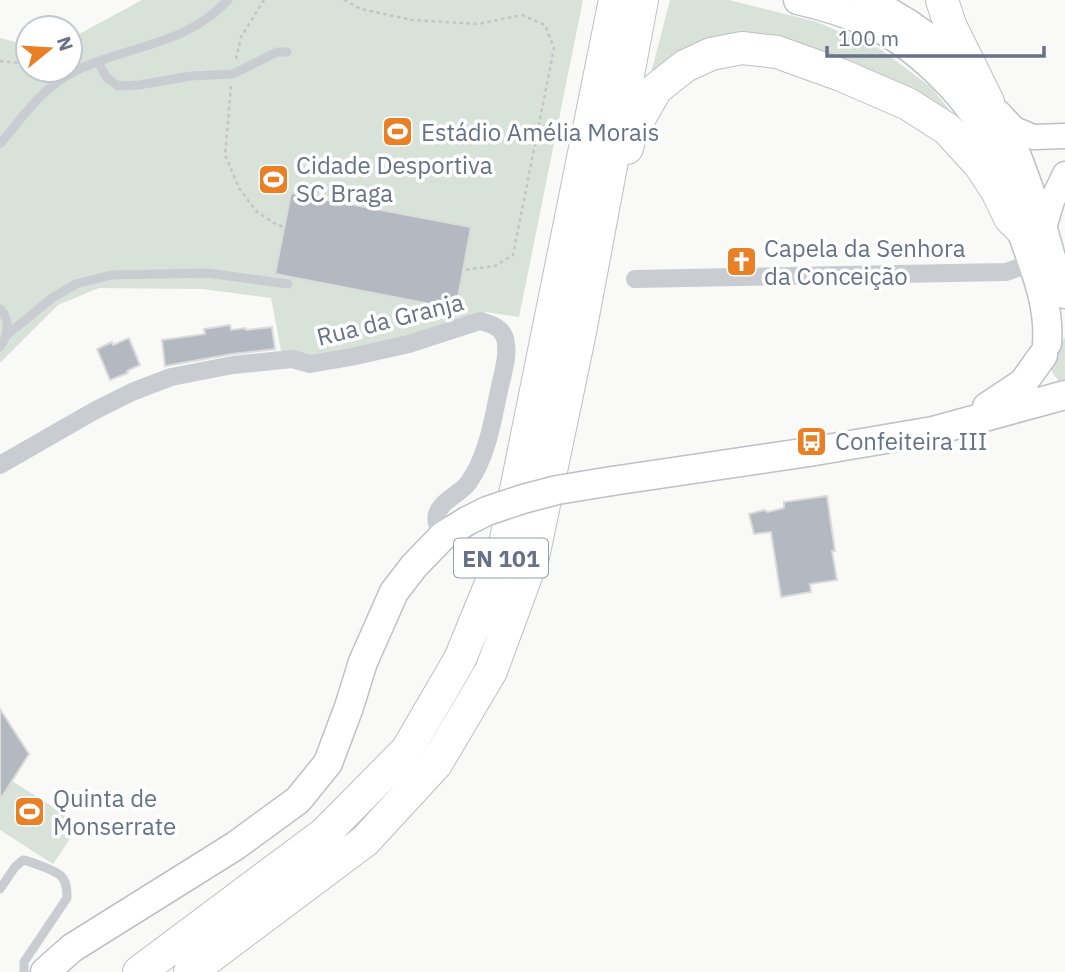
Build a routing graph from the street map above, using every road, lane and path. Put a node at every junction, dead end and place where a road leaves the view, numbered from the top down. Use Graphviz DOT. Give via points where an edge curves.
graph roads {
  1 [pos="228,0"];
  2 [pos="264,0"];
  3 [pos="344,0"];
  4 [pos="798,0"];
  5 [pos="864,0"];
  6 [pos="942,0"];
  7 [pos="628,4"];
  8 [pos="287,52"];
  9 [pos="98,62"];
  10 [pos="233,74"];
  11 [pos="988,102"];
  12 [pos="1065,136"];
  13 [pos="0,144"];
  14 [pos="1065,174"];
  15 [pos="286,228"];
  16 [pos="1032,230"];
  17 [pos="1032,263"];
  18 [pos="464,270"];
  19 [pos="635,279"];
  20 [pos="288,284"];
  21 [pos="1065,294"];
  22 [pos="0,309"];
  23 [pos="580,332"];
  24 [pos="8,334"];
  25 [pos="1052,342"];
  26 [pos="0,347"];
  27 [pos="1065,394"];
  28 [pos="957,424"];
  29 [pos="0,465"];
  30 [pos="443,536"];
  31 [pos="0,889"];
  32 [pos="24,972"];
  33 [pos="45,972"];
  34 [pos="139,972"];
  35 [pos="190,972"];
  1 -- 9 [label="lane" via="193,29"];
  2 -- 10 [label="path" via="241,37"];
  3 -- 18 [label="path" via="362,9 412,20 478,24 522,15 545,25 554,48 513,256 495,266"];
  4 -- 16 [label="main road" via="870,23 915,51 959,94 986,134"];
  5 -- 11 [label="main road" via="926,34 968,74"];
  6 -- 11 [label="highway"];
  7 -- 23 [label="highway, EN 101"];
  7 -- 34 [label="highway, EN 101" via="503,554 460,659 407,750 324,833"];
  8 -- 10 [label="lane" via="277,52"];
  9 -- 10 [label="lane" via="118,86"];
  9 -- 13 [label="lane" via="67,76 33,102"];
  10 -- 15 [label="path" via="225,155 239,188 256,211"];
  11 -- 12 [label="street" via="1014,129 1033,137"];
  11 -- 16 [label="main road" via="1011,144"];
  14 -- 16 [label="street"];
  16 -- 17 [label="main road"];
  16 -- 21 [label="main road" via="1050,257"];
  16 -- 23 [label="highway" via="1010,218 980,165 947,129 908,104 777,52 742,48 711,54 685,65 656,89 631,133 592,308"];
  17 -- 19 [label="street" via="1006,272"];
  17 -- 25 [label="main road"];
  20 -- 24 [label="lane" via="207,274 111,275 76,284"];
  22 -- 24 [label="lane"];
  23 -- 35 [label="highway, EN 101" via="533,557 491,671 436,764 365,841"];
  24 -- 26 [label="lane"];
  25 -- 27 [label="main road" via="1043,365 1046,376"];
  25 -- 28 [label="main road, EN 101" via="1023,383"];
  27 -- 28 [label="main road, EN 101"];
  28 -- 30 [label="main road, EN 101, bridge" via="809,452 557,490 487,511"];
  29 -- 30 [label="street, Rua da Granja" via="94,411 171,377 292,359 310,364 409,344 480,321 491,323 506,342 505,361 483,455 468,484 441,506 437,515"];
  30 -- 33 [label="main road, EN 101" via="394,592 363,662 328,764 298,800 235,846 72,947"];
  31 -- 32 [label="lane" via="23,860 62,877 67,887 67,898 24,962"];
}
